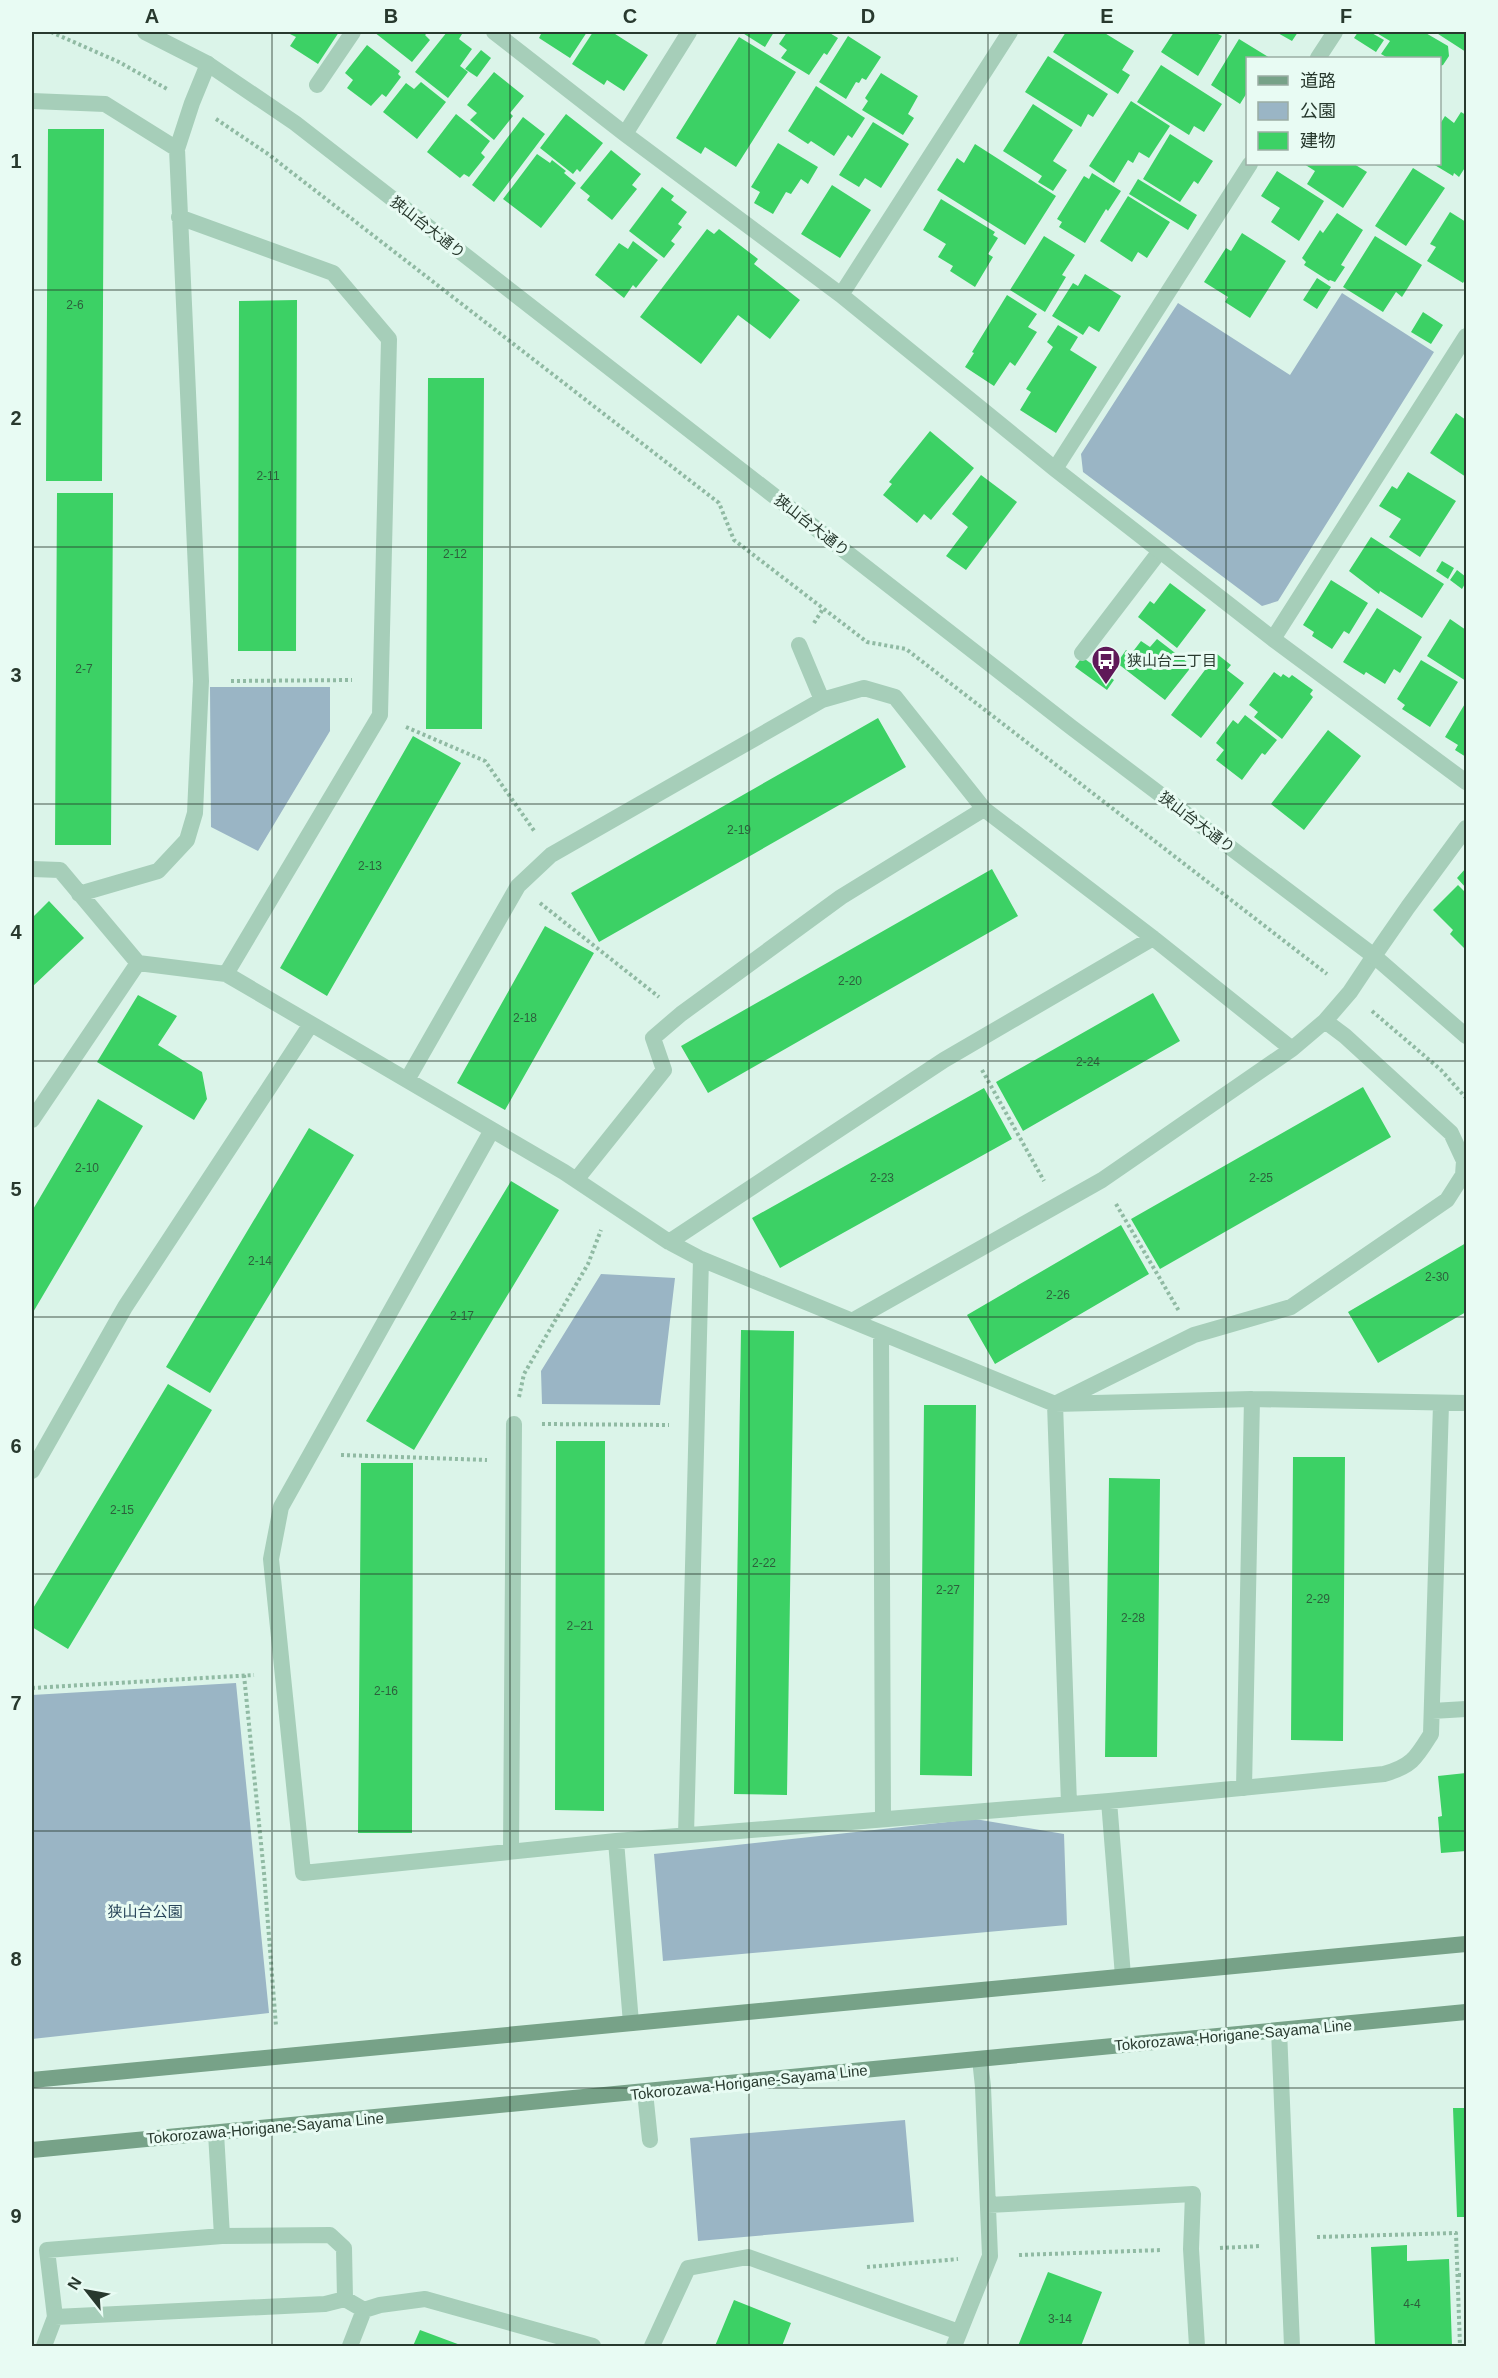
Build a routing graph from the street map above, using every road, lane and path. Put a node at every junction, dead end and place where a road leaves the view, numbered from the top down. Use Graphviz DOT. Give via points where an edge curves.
graph roads {
  1 [pos="51,32"];
  2 [pos="145,32"];
  3 [pos="353,32"];
  4 [pos="494,32"];
  5 [pos="689,32"];
  6 [pos="1010,32"];
  7 [pos="1335,32"];
  8 [pos="1319,57"];
  9 [pos="208,64"];
  10 [pos="317,85"];
  11 [pos="32,101"];
  12 [pos="192,103"];
  13 [pos="625,134"];
  14 [pos="177,149"];
  15 [pos="1249,165"];
  16 [pos="179,217"];
  17 [pos="841,295"];
  18 [pos="1467,336"];
  19 [pos="1055,469"];
  20 [pos="1160,551"];
  21 [pos="1273,639"];
  22 [pos="799,645"];
  23 [pos="1082,653"];
  24 [pos="380,680"];
  25 [pos="201,681"];
  26 [pos="822,700"];
  27 [pos="380,716"];
  28 [pos="1467,782"];
  29 [pos="984,809"];
  30 [pos="1467,828"];
  31 [pos="551,855"];
  32 [pos="32,869"];
  33 [pos="518,886"];
  34 [pos="79,894"];
  35 [pos="1153,938"];
  36 [pos="1374,956"];
  37 [pos="138,963"];
  38 [pos="226,974"];
  39 [pos="1350,992"];
  40 [pos="681,1014"];
  41 [pos="1325,1022"];
  42 [pos="311,1024"];
  43 [pos="1467,1036"];
  44 [pos="968,1046"];
  45 [pos="1292,1049"];
  46 [pos="407,1080"];
  47 [pos="1467,1098"];
  48 [pos="32,1120"];
  49 [pos="492,1130"];
  50 [pos="576,1180"];
  51 [pos="1102,1180"];
  52 [pos="611,1203"];
  53 [pos="1058,1205"];
  54 [pos="669,1242"];
  55 [pos="701,1259"];
  56 [pos="852,1321"];
  57 [pos="881,1333"];
  58 [pos="1194,1335"];
  59 [pos="1252,1399"];
  60 [pos="1467,1403"];
  61 [pos="1055,1404"];
  62 [pos="1441,1404"];
  63 [pos="514,1424"];
  64 [pos="697,1425"];
  65 [pos="311,1454"];
  66 [pos="514,1461"];
  67 [pos="32,1471"];
  68 [pos="282,1673"];
  69 [pos="244,1675"];
  70 [pos="32,1688"];
  71 [pos="1467,1709"];
  72 [pos="1432,1711"];
  73 [pos="1244,1788"];
  74 [pos="1109,1801"];
  75 [pos="1069,1804"];
  76 [pos="883,1819"];
  77 [pos="686,1835"];
  78 [pos="616,1840"];
  79 [pos="511,1851"];
  80 [pos="1467,1944"];
  81 [pos="1123,1976"];
  82 [pos="1467,2012"];
  83 [pos="632,2023"];
  84 [pos="276,2026"];
  85 [pos="1279,2030"];
  86 [pos="980,2059"];
  87 [pos="32,2080"];
  88 [pos="645,2092"];
  89 [pos="216,2133"];
  90 [pos="650,2140"];
  91 [pos="32,2150"];
  92 [pos="988,2205"];
  93 [pos="222,2236"];
  94 [pos="1313,2237"];
  95 [pos="1262,2246"];
  96 [pos="1191,2249"];
  97 [pos="990,2256"];
  98 [pos="864,2268"];
  99 [pos="1458,2275"];
  100 [pos="1467,2275"];
  101 [pos="345,2299"];
  102 [pos="364,2310"];
  103 [pos="55,2317"];
  104 [pos="956,2339"];
  105 [pos="44,2346"];
  106 [pos="350,2346"];
  107 [pos="593,2346"];
  108 [pos="652,2346"];
  109 [pos="1197,2346"];
  110 [pos="1292,2346"];
  111 [pos="1460,2346"];
  1 -- 12 [label="path" via="119,62"];
  2 -- 9 [label="street, 狭山台大通り"];
  3 -- 10 [label="street"];
  4 -- 13 [label="street"];
  5 -- 13 [label="street"];
  6 -- 17 [label="street"];
  7 -- 8 [label="street"];
  9 -- 12 [label="street"];
  9 -- 36 [label="street, 狭山台大通り" via="295,123 1071,727"];
  11 -- 14 [label="street" via="105,104"];
  12 -- 14 [label="street"];
  12 -- 39 [label="path" via="268,154 719,503 734,540 867,642 906,650"];
  13 -- 17 [label="street"];
  14 -- 16 [label="street"];
  15 -- 19 [label="street"];
  16 -- 24 [label="street" via="333,273 389,339"];
  16 -- 25 [label="street"];
  17 -- 19 [label="street"];
  18 -- 21 [label="street"];
  19 -- 20 [label="street"];
  20 -- 21 [label="street"];
  20 -- 23 [label="street"];
  21 -- 28 [label="street"];
  22 -- 26 [label="street"];
  24 -- 25 [label="path"];
  24 -- 27 [label="street"];
  25 -- 34 [label="street" via="195,813 187,840 158,871"];
  26 -- 29 [label="street" via="864,688 895,697"];
  26 -- 31 [label="street"];
  27 -- 31 [label="path" via="485,762"];
  27 -- 38 [label="street"];
  29 -- 35 [label="street"];
  29 -- 40 [label="street" via="841,897"];
  30 -- 36 [label="street"];
  31 -- 33 [label="street"];
  32 -- 34 [label="street" via="60,870"];
  33 -- 40 [label="path"];
  33 -- 46 [label="street"];
  34 -- 37 [label="street"];
  35 -- 44 [label="street"];
  35 -- 45 [label="street"];
  36 -- 39 [label="street"];
  36 -- 43 [label="street, 狭山台大通り"];
  37 -- 38 [label="street"];
  37 -- 48 [label="street"];
  38 -- 42 [label="street"];
  39 -- 41 [label="street"];
  39 -- 47 [label="path" via="1441,1070"];
  40 -- 50 [label="street" via="653,1038 664,1070"];
  41 -- 45 [label="street"];
  41 -- 58 [label="street" via="1451,1133 1464,1161 1463,1175 1447,1200 1291,1307"];
  42 -- 46 [label="street"];
  42 -- 67 [label="street" via="125,1307"];
  44 -- 53 [label="path"];
  44 -- 54 [label="street"];
  45 -- 51 [label="street"];
  46 -- 49 [label="street"];
  49 -- 50 [label="street"];
  49 -- 65 [label="street"];
  50 -- 52 [label="street"];
  51 -- 53 [label="street"];
  51 -- 58 [label="path"];
  52 -- 54 [label="street"];
  52 -- 63 [label="path" via="588,1264 524,1374"];
  53 -- 56 [label="street"];
  54 -- 55 [label="street"];
  55 -- 56 [label="street"];
  55 -- 64 [label="street"];
  56 -- 57 [label="street"];
  57 -- 61 [label="street"];
  57 -- 76 [label="street"];
  58 -- 61 [label="street"];
  59 -- 61 [label="street"];
  59 -- 62 [label="street"];
  59 -- 73 [label="street"];
  60 -- 62 [label="street"];
  61 -- 75 [label="street"];
  62 -- 72 [label="street"];
  63 -- 64 [label="path"];
  63 -- 66 [label="street"];
  64 -- 77 [label="street"];
  65 -- 66 [label="path"];
  65 -- 68 [label="street" via="281,1507 271,1559"];
  66 -- 79 [label="street"];
  68 -- 69 [label="path"];
  68 -- 79 [label="street" via="303,1873"];
  69 -- 70 [label="path"];
  69 -- 84 [label="path"];
  71 -- 72 [label="street"];
  72 -- 73 [label="street" via="1431,1734 1403,1769"];
  73 -- 74 [label="street"];
  74 -- 75 [label="street"];
  74 -- 81 [label="street"];
  75 -- 76 [label="street"];
  76 -- 77 [label="street"];
  77 -- 78 [label="street"];
  78 -- 79 [label="street"];
  78 -- 83 [label="street"];
  80 -- 81 [label="main road"];
  81 -- 83 [label="main road"];
  82 -- 85 [label="main road, Tokorozawa-Horigane-Sayama Line"];
  83 -- 87 [label="main road"];
  85 -- 86 [label="main road, Tokorozawa-Horigane-Sayama Line"];
  85 -- 110 [label="street"];
  86 -- 88 [label="main road, Tokorozawa-Horigane-Sayama Line"];
  86 -- 92 [label="street"];
  88 -- 89 [label="main road, Tokorozawa-Horigane-Sayama Line"];
  88 -- 90 [label="street"];
  89 -- 91 [label="main road, Tokorozawa-Horigane-Sayama Line"];
  89 -- 93 [label="street"];
  92 -- 96 [label="street" via="1193,2194"];
  92 -- 97 [label="street"];
  93 -- 101 [label="street" via="330,2235 344,2248"];
  93 -- 103 [label="street" via="47,2250"];
  94 -- 99 [label="path" via="1456,2233"];
  95 -- 96 [label="path"];
  96 -- 97 [label="path"];
  96 -- 109 [label="street"];
  97 -- 98 [label="path"];
  97 -- 104 [label="street"];
  99 -- 100 [label="path"];
  99 -- 111 [label="path"];
  101 -- 102 [label="street"];
  101 -- 103 [label="street" via="325,2304"];
  102 -- 106 [label="street"];
  102 -- 107 [label="street" via="425,2299"];
  103 -- 105 [label="street"];
  104 -- 108 [label="street" via="748,2257 688,2268"];
}
